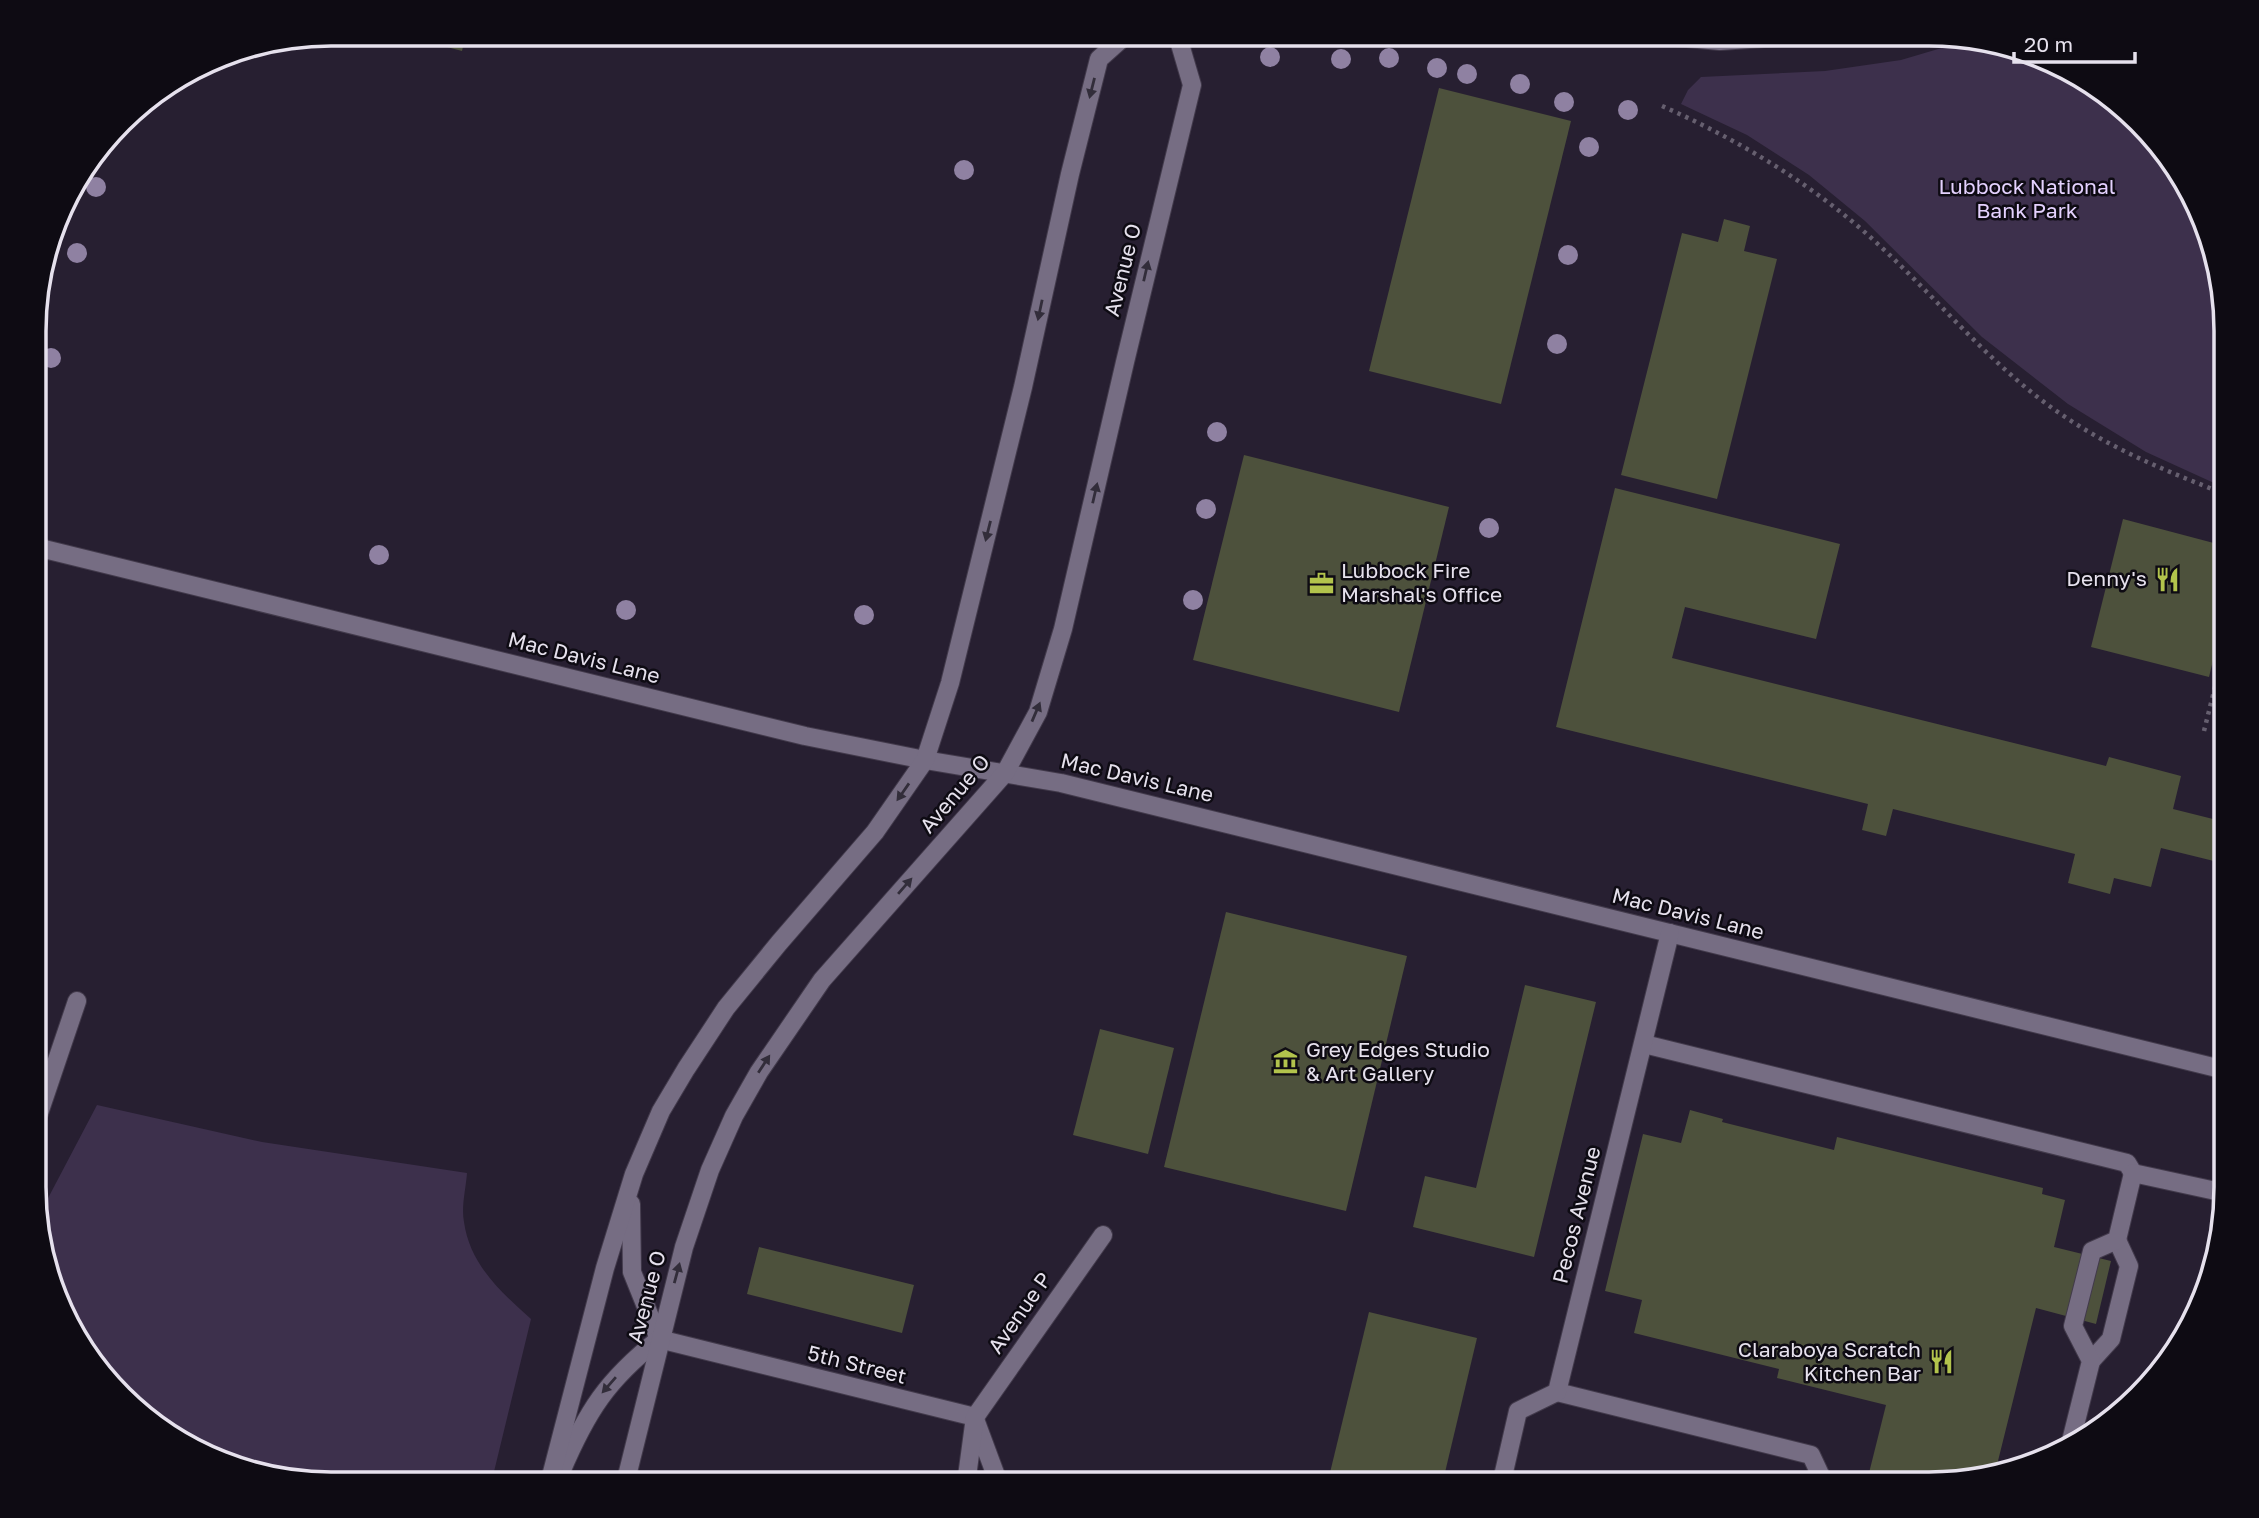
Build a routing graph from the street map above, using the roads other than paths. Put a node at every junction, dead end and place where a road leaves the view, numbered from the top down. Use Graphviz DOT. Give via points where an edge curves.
graph roads {
  1 [pos="1114,46"];
  2 [pos="1180,46"];
  3 [pos="46,549"];
  4 [pos="925,760"];
  5 [pos="1005,773"];
  6 [pos="1670,933"];
  7 [pos="78,1001"];
  8 [pos="1644,1044"];
  9 [pos="2214,1066"];
  10 [pos="46,1093"];
  11 [pos="2133,1173"];
  12 [pos="631,1183"];
  13 [pos="2214,1190"];
  14 [pos="1103,1234"];
  15 [pos="2117,1240"];
  16 [pos="659,1339"];
  17 [pos="2091,1362"];
  18 [pos="1557,1392"];
  19 [pos="975,1418"];
  20 [pos="2073,1433"];
  21 [pos="552,1472"];
  22 [pos="561,1472"];
  23 [pos="628,1472"];
  24 [pos="968,1472"];
  25 [pos="995,1472"];
  26 [pos="1504,1472"];
  27 [pos="1819,1472"];
  1 -- 4 [label="street, Avenue O, one-way" via="1099,59 954,670"];
  5 -- 2 [label="street, Avenue O, one-way" via="1038,712 1063,629 1192,86"];
  3 -- 4 [label="street, Mac Davis Lane" via="805,736"];
  4 -- 5 [label="street, Mac Davis Lane"];
  4 -- 12 [label="street, Avenue O, one-way" via="875,832 726,1008 661,1111"];
  5 -- 6 [label="street, Mac Davis Lane" via="1088,789"];
  16 -- 5 [label="street, Avenue O, one-way" via="710,1170 759,1072 822,980"];
  6 -- 8 [label="street, Pecos Avenue"];
  6 -- 9 [label="street, Mac Davis Lane"];
  7 -- 10 [label="street"];
  8 -- 11 [label="street" via="2127,1163"];
  8 -- 18 [label="street, Pecos Avenue"];
  11 -- 13 [label="street"];
  11 -- 15 [label="street"];
  12 -- 16 [label="street" via="632,1272"];
  12 -- 21 [label="street, Avenue O" via="601,1279"];
  14 -- 19 [label="street, Avenue P"];
  15 -- 17 [label="street" via="2129,1266 2111,1339"];
  15 -- 17 [label="street" via="2092,1251 2073,1326"];
  16 -- 19 [label="street, 5th Street"];
  16 -- 22 [label="street, one-way" via="630,1362 598,1398"];
  16 -- 23 [label="street, Avenue O"];
  17 -- 20 [label="street"];
  18 -- 26 [label="street" via="1518,1411"];
  18 -- 27 [label="street" via="1811,1455"];
  19 -- 24 [label="street"];
  19 -- 25 [label="street"];
}
